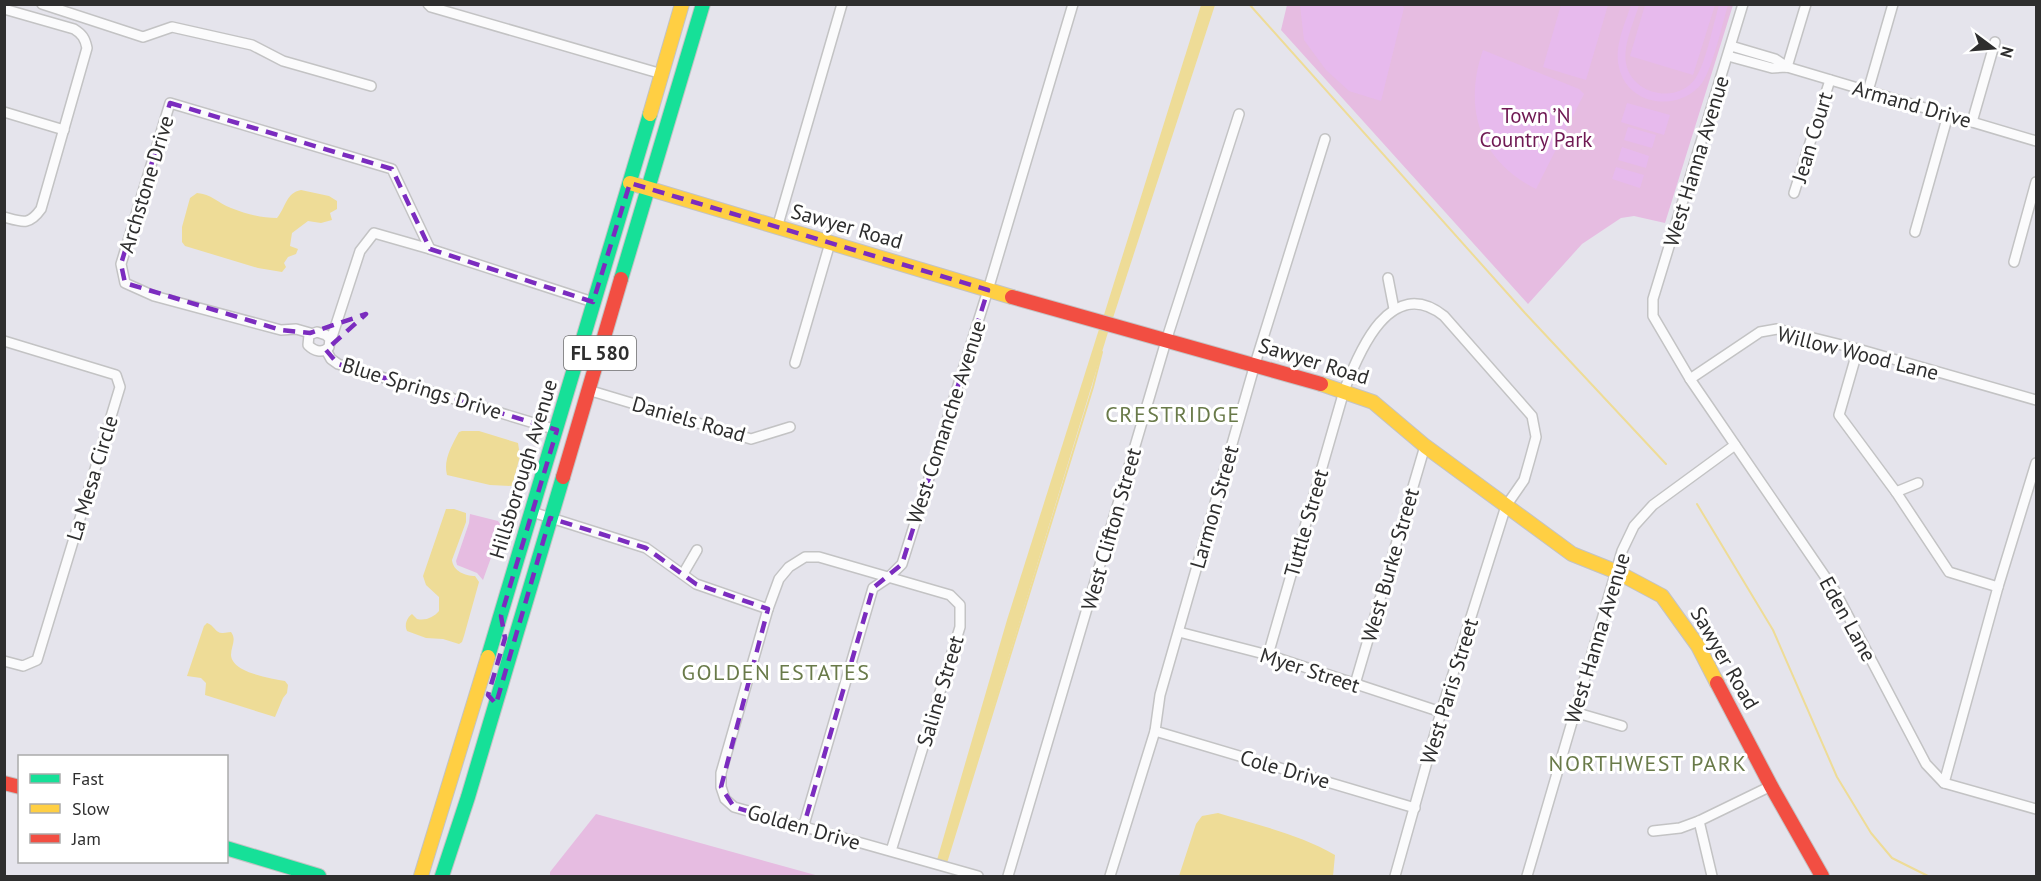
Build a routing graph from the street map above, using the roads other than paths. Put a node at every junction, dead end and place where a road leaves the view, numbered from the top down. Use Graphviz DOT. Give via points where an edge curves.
graph roads {
  1 [pos="42,4"];
  2 [pos="428,4"];
  3 [pos="682,4"];
  4 [pos="692,4"];
  5 [pos="703,4"];
  6 [pos="842,4"];
  7 [pos="1073,4"];
  8 [pos="1743,4"];
  9 [pos="1806,4"];
  10 [pos="1893,4"];
  11 [pos="4,9"];
  12 [pos="1995,42"];
  13 [pos="1731,46"];
  14 [pos="1728,56"];
  15 [pos="1787,68"];
  16 [pos="662,74"];
  17 [pos="682,78"];
  18 [pos="1830,80"];
  19 [pos="371,86"];
  20 [pos="1868,91"];
  21 [pos="4,112"];
  22 [pos="1239,114"];
  23 [pos="1948,115"];
  24 [pos="1972,122"];
  25 [pos="64,130"];
  26 [pos="1325,139"];
  27 [pos="2037,141"];
  28 [pos="2037,182"];
  29 [pos="630,183"];
  30 [pos="649,189"];
  31 [pos="1794,193"];
  32 [pos="4,217"];
  33 [pos="777,228"];
  34 [pos="1915,232"];
  35 [pos="613,238"];
  36 [pos="831,243"];
  37 [pos="429,249"];
  38 [pos="2014,262"];
  39 [pos="1388,278"];
  40 [pos="988,290"];
  41 [pos="593,302"];
  42 [pos="1394,309"];
  43 [pos="608,326"];
  44 [pos="310,333"];
  45 [pos="4,341"];
  46 [pos="1166,341"];
  47 [pos="328,347"];
  48 [pos="1858,349"];
  49 [pos="795,363"];
  50 [pos="1255,364"];
  51 [pos="1690,379"];
  52 [pos="588,390"];
  53 [pos="1344,391"];
  54 [pos="2037,400"];
  55 [pos="579,420"];
  56 [pos="790,427"];
  57 [pos="557,430"];
  58 [pos="1735,445"];
  59 [pos="1425,446"];
  60 [pos="2037,463"];
  61 [pos="1918,483"];
  62 [pos="1896,492"];
  63 [pos="1506,506"];
  64 [pos="532,512"];
  65 [pos="550,518"];
  66 [pos="698,550"];
  67 [pos="1617,572"];
  68 [pos="683,574"];
  69 [pos="888,578"];
  70 [pos="1998,587"];
  71 [pos="768,609"];
  72 [pos="501,616"];
  73 [pos="1179,632"];
  74 [pos="1268,655"];
  75 [pos="4,661"];
  76 [pos="1355,684"];
  77 [pos="496,704"];
  78 [pos="1441,712"];
  79 [pos="1574,712"];
  80 [pos="1622,726"];
  81 [pos="1155,731"];
  82 [pos="1944,783"];
  83 [pos="1771,786"];
  84 [pos="1415,808"];
  85 [pos="2037,809"];
  86 [pos="1699,821"];
  87 [pos="803,828"];
  88 [pos="1653,831"];
  89 [pos="228,850"];
  90 [pos="891,851"];
  91 [pos="319,876"];
  92 [pos="421,876"];
  93 [pos="442,876"];
  94 [pos="978,876"];
  95 [pos="1008,876"];
  96 [pos="1110,876"];
  97 [pos="1395,876"];
  98 [pos="1527,876"];
  99 [pos="1712,876"];
  100 [pos="1822,876"];
  1 -- 19 [label="street" via="143,37 172,27 252,45 283,62"];
  2 -- 16 [label="street"];
  3 -- 16 [label="main road, Hillsborough Avenue / FL 580"];
  4 -- 17 [label="main road" via="679,50"];
  5 -- 17 [label="main road, Hillsborough Avenue / FL 580"];
  6 -- 33 [label="street"];
  7 -- 40 [label="street, West Comanche Avenue"];
  8 -- 13 [label="street, West Hanna Avenue"];
  9 -- 15 [label="street"];
  10 -- 20 [label="street"];
  11 -- 25 [label="street" via="74,29 86,40"];
  12 -- 24 [label="street"];
  13 -- 14 [label="street, West Hanna Avenue"];
  13 -- 15 [label="street, Armand Drive" via="1775,58"];
  14 -- 15 [label="street, Armand Drive"];
  14 -- 51 [label="street, West Hanna Avenue" via="1653,299 1653,316"];
  15 -- 18 [label="street, Armand Drive"];
  16 -- 29 [label="main road, Hillsborough Avenue / FL 580"];
  17 -- 30 [label="main road, Hillsborough Avenue / FL 580"];
  18 -- 20 [label="street, Armand Drive"];
  18 -- 31 [label="street, Jean Court"];
  20 -- 23 [label="street, Armand Drive"];
  21 -- 25 [label="street"];
  22 -- 46 [label="street, West Clifton Street"];
  23 -- 24 [label="street, Armand Drive"];
  23 -- 34 [label="street"];
  24 -- 27 [label="street, Armand Drive"];
  25 -- 32 [label="street" via="35,218 23,222"];
  26 -- 50 [label="street, Larmon Street"];
  28 -- 38 [label="street"];
  29 -- 30 [label="main road, Sawyer Road"];
  29 -- 35 [label="main road, Hillsborough Avenue / FL 580"];
  30 -- 33 [label="main road, Sawyer Road"];
  30 -- 43 [label="main road, Hillsborough Avenue / FL 580"];
  33 -- 36 [label="main road, Sawyer Road"];
  35 -- 41 [label="main road, Hillsborough Avenue / FL 580"];
  35 -- 43 [label="main road" via="617,256 603,306"];
  36 -- 40 [label="main road, Sawyer Road"];
  36 -- 49 [label="street"];
  37 -- 41 [label="street"];
  37 -- 44 [label="street, Archstone Drive" via="392,169 170,103 121,264 125,283 154,296 281,330"];
  37 -- 47 [label="street" via="374,233 360,250"];
  39 -- 42 [label="street"];
  40 -- 46 [label="main road, Sawyer Road"];
  40 -- 69 [label="street, West Comanche Avenue" via="902,564"];
  41 -- 55 [label="main road" via="598,324 576,401"];
  41 -- 57 [label="main road, Hillsborough Avenue / FL 580"];
  42 -- 53 [label="street, Tuttle Street" via="1363,348"];
  42 -- 63 [label="street, West Paris Street" via="1406,304 1434,309 1532,416 1536,437 1524,480"];
  43 -- 52 [label="main road, Hillsborough Avenue / FL 580"];
  44 -- 47 [label="street" via="322,333 330,339"];
  44 -- 47 [label="street" via="308,345 317,351"];
  45 -- 75 [label="street, La Mesa Circle" via="116,375 120,387 37,660 23,666"];
  46 -- 50 [label="main road, Sawyer Road"];
  46 -- 95 [label="street, West Clifton Street"];
  47 -- 57 [label="street, Blue Springs Drive" via="331,359 338,364"];
  48 -- 51 [label="street, Willow Wood Lane" via="1777,329 1760,333"];
  48 -- 54 [label="street, Willow Wood Lane"];
  48 -- 62 [label="street" via="1839,415"];
  50 -- 53 [label="main road, Sawyer Road"];
  50 -- 73 [label="street, Larmon Street"];
  51 -- 58 [label="street, Eden Lane"];
  52 -- 55 [label="main road, Hillsborough Avenue / FL 580"];
  52 -- 56 [label="street, Daniels Road" via="751,439"];
  53 -- 59 [label="main road, Sawyer Road" via="1373,402"];
  53 -- 74 [label="street, Tuttle Street"];
  55 -- 65 [label="main road, Hillsborough Avenue / FL 580"];
  57 -- 64 [label="main road, Hillsborough Avenue / FL 580"];
  58 -- 67 [label="street, West Hanna Avenue" via="1653,504 1634,526"];
  58 -- 82 [label="street, Eden Lane" via="1835,591 1926,764"];
  59 -- 63 [label="main road, Sawyer Road"];
  59 -- 76 [label="street, West Burke Street"];
  60 -- 70 [label="street"];
  61 -- 62 [label="street"];
  62 -- 70 [label="street" via="1949,572"];
  63 -- 67 [label="main road, Sawyer Road" via="1572,554"];
  63 -- 78 [label="street, West Paris Street"];
  64 -- 65 [label="street"];
  64 -- 72 [label="main road, Hillsborough Avenue / FL 580"];
  65 -- 68 [label="street" via="646,548"];
  65 -- 77 [label="main road, Hillsborough Avenue / FL 580"];
  66 -- 68 [label="street"];
  67 -- 79 [label="street, West Hanna Avenue"];
  67 -- 83 [label="main road, Sawyer Road" via="1662,596 1698,646"];
  68 -- 71 [label="street" via="696,584"];
  69 -- 71 [label="street, Saline Street" via="819,557 805,557 779,579"];
  69 -- 87 [label="street, West Comanche Avenue" via="873,588"];
  69 -- 90 [label="street, Saline Street" via="950,595 960,605 960,627"];
  70 -- 82 [label="street"];
  71 -- 87 [label="street, Golden Drive" via="721,773 721,787 725,799 734,807"];
  72 -- 77 [label="main road" via="505,638 488,694"];
  72 -- 92 [label="main road, Hillsborough Avenue / FL 580"];
  73 -- 74 [label="street, Myer Street"];
  73 -- 81 [label="street, Larmon Street" via="1160,695"];
  74 -- 76 [label="street, Myer Street"];
  76 -- 78 [label="street, Myer Street"];
  77 -- 93 [label="main road, Hillsborough Avenue / FL 580"];
  78 -- 84 [label="street, West Paris Street"];
  79 -- 80 [label="street"];
  79 -- 98 [label="street, West Hanna Avenue"];
  81 -- 84 [label="street, Cole Drive"];
  81 -- 96 [label="street, Larmon Street"];
  82 -- 85 [label="street"];
  83 -- 86 [label="street"];
  83 -- 100 [label="main road, Sawyer Road"];
  84 -- 97 [label="street, West Paris Street"];
  86 -- 88 [label="street"];
  86 -- 99 [label="street"];
  87 -- 90 [label="street, Golden Drive"];
  89 -- 91 [label="main road"];
  90 -- 94 [label="street, Golden Drive"];
}
